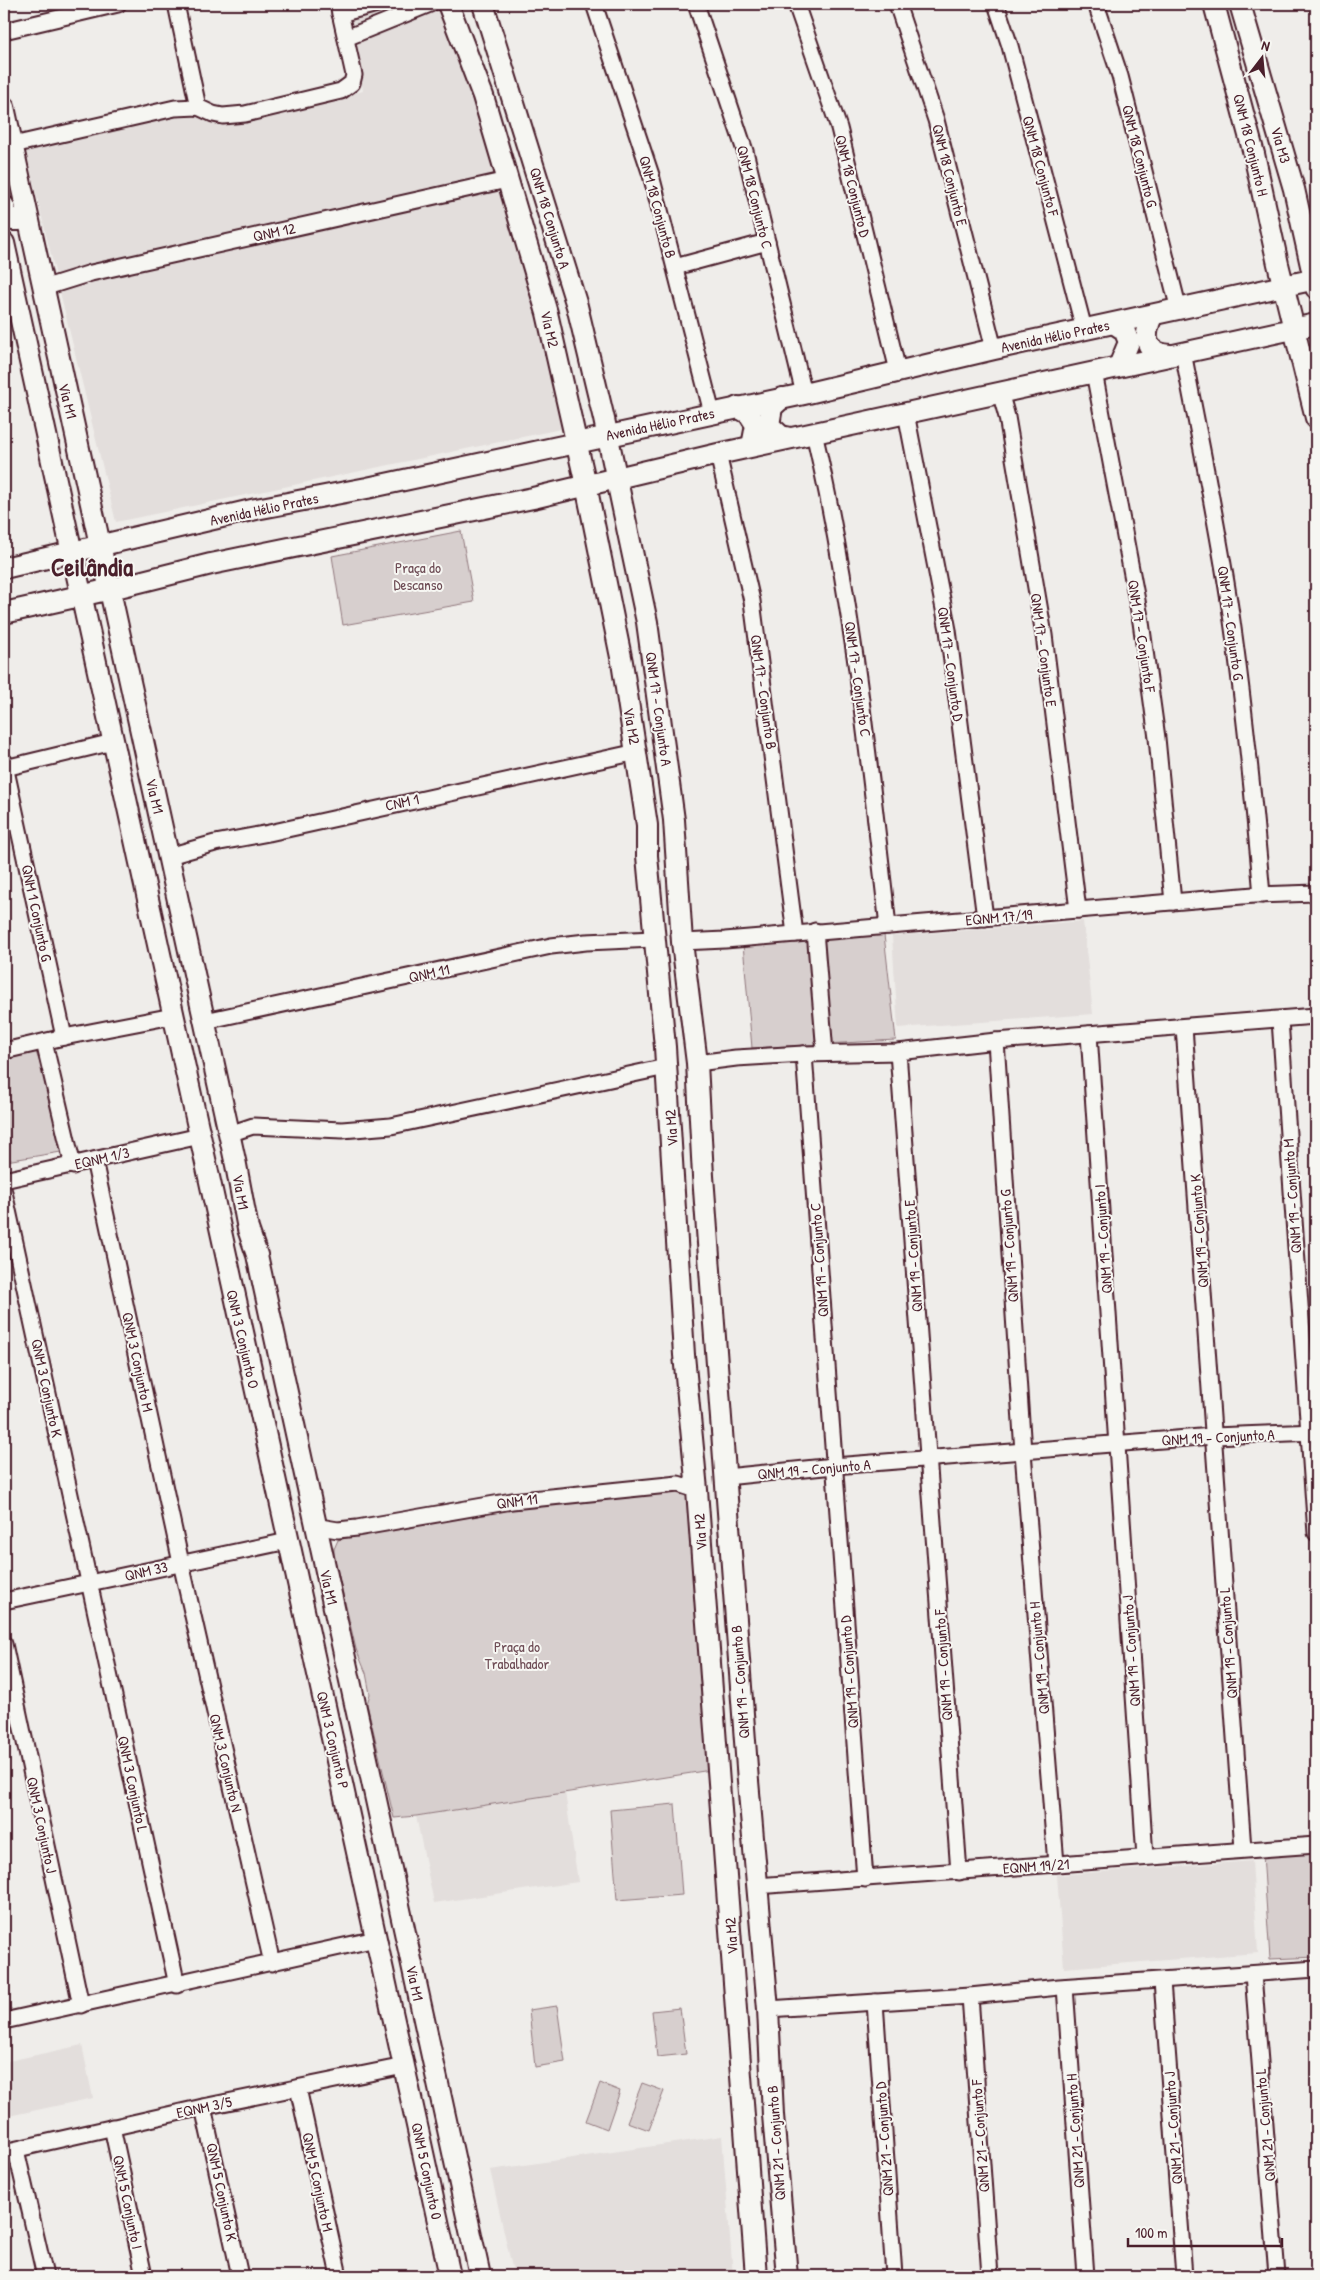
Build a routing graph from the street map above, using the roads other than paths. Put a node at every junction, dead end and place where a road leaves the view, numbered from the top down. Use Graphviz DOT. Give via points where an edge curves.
graph roads {
  1 [pos="118,4"];
  2 [pos="176,4"];
  3 [pos="377,4"];
  4 [pos="430,4"];
  5 [pos="448,4"];
  6 [pos="483,4"];
  7 [pos="594,4"];
  8 [pos="696,4"];
  9 [pos="796,4"];
  10 [pos="897,4"];
  11 [pos="996,4"];
  12 [pos="1096,4"];
  13 [pos="1214,4"];
  14 [pos="1240,4"];
  15 [pos="339,9"];
  16 [pos="4,31"];
  17 [pos="346,38"];
  18 [pos="504,65"];
  19 [pos="475,74"];
  20 [pos="513,98"];
  21 [pos="485,105"];
  22 [pos="4,107"];
  23 [pos="198,107"];
  24 [pos="1244,115"];
  25 [pos="13,145"];
  26 [pos="1254,154"];
  27 [pos="507,180"];
  28 [pos="1294,189"];
  29 [pos="4,206"];
  30 [pos="25,213"];
  31 [pos="1302,228"];
  32 [pos="767,242"];
  33 [pos="4,246"];
  34 [pos="675,267"];
  35 [pos="1314,274"];
  36 [pos="1284,286"];
  37 [pos="43,288"];
  38 [pos="577,306"];
  39 [pos="1178,310"];
  40 [pos="548,313"];
  41 [pos="1152,316"];
  42 [pos="1116,324"];
  43 [pos="1316,324"];
  44 [pos="1084,329"];
  45 [pos="1295,329"];
  46 [pos="994,348"];
  47 [pos="56,352"];
  48 [pos="1177,354"];
  49 [pos="1119,366"];
  50 [pos="30,368"];
  51 [pos="898,371"];
  52 [pos="1094,372"];
  53 [pos="1314,391"];
  54 [pos="1000,392"];
  55 [pos="804,394"];
  56 [pos="782,398"];
  57 [pos="738,407"];
  58 [pos="712,413"];
  59 [pos="906,413"];
  60 [pos="1316,418"];
  61 [pos="74,425"];
  62 [pos="814,433"];
  63 [pos="607,436"];
  64 [pos="790,438"];
  65 [pos="576,442"];
  66 [pos="752,446"];
  67 [pos="718,454"];
  68 [pos="616,478"];
  69 [pos="586,485"];
  70 [pos="101,547"];
  71 [pos="72,553"];
  72 [pos="4,568"];
  73 [pos="111,589"];
  74 [pos="81,596"];
  75 [pos="4,613"];
  76 [pos="652,656"];
  77 [pos="622,662"];
  78 [pos="114,746"];
  79 [pos="637,752"];
  80 [pos="5,764"];
  81 [pos="159,814"];
  82 [pos="674,820"];
  83 [pos="647,825"];
  84 [pos="677,854"];
  85 [pos="169,856"];
  86 [pos="647,856"];
  87 [pos="146,890"];
  88 [pos="1316,893"];
  89 [pos="1262,895"];
  90 [pos="1173,902"];
  91 [pos="1078,910"];
  92 [pos="985,918"];
  93 [pos="888,926"];
  94 [pos="815,931"];
  95 [pos="795,934"];
  96 [pos="654,939"];
  97 [pos="682,942"];
  98 [pos="190,952"];
  99 [pos="173,1016"];
  100 [pos="1316,1016"];
  101 [pos="1280,1020"];
  102 [pos="205,1021"];
  103 [pos="1184,1027"];
  104 [pos="1089,1034"];
  105 [pos="64,1036"];
  106 [pos="996,1041"];
  107 [pos="44,1042"];
  108 [pos="4,1051"];
  109 [pos="898,1052"];
  110 [pos="804,1054"];
  111 [pos="826,1054"];
  112 [pos="697,1063"];
  113 [pos="666,1067"];
  114 [pos="229,1134"];
  115 [pos="200,1136"];
  116 [pos="672,1145"];
  117 [pos="701,1147"];
  118 [pos="94,1160"];
  119 [pos="72,1166"];
  120 [pos="703,1176"];
  121 [pos="673,1177"];
  122 [pos="4,1180"];
  123 [pos="4,1192"];
  124 [pos="248,1229"];
  125 [pos="220,1233"];
  126 [pos="257,1254"];
  127 [pos="225,1259"];
  128 [pos="1313,1432"];
  129 [pos="1213,1436"];
  130 [pos="1117,1444"];
  131 [pos="1023,1452"];
  132 [pos="928,1459"];
  133 [pos="834,1466"];
  134 [pos="695,1469"];
  135 [pos="726,1477"];
  136 [pos="678,1484"];
  137 [pos="697,1490"];
  138 [pos="314,1526"];
  139 [pos="357,1528"];
  140 [pos="1316,1533"];
  141 [pos="288,1541"];
  142 [pos="320,1547"];
  143 [pos="181,1563"];
  144 [pos="90,1584"];
  145 [pos="4,1601"];
  146 [pos="4,1644"];
  147 [pos="317,1668"];
  148 [pos="357,1714"];
  149 [pos="338,1760"];
  150 [pos="372,1782"];
  151 [pos="749,1791"];
  152 [pos="720,1794"];
  153 [pos="1316,1844"];
  154 [pos="1243,1849"];
  155 [pos="1146,1857"];
  156 [pos="1056,1864"];
  157 [pos="959,1872"];
  158 [pos="865,1879"];
  159 [pos="756,1886"];
  160 [pos="376,1939"];
  161 [pos="272,1963"];
  162 [pos="1316,1969"];
  163 [pos="1253,1974"];
  164 [pos="1162,1981"];
  165 [pos="177,1985"];
  166 [pos="1065,1987"];
  167 [pos="970,1996"];
  168 [pos="875,2002"];
  169 [pos="81,2005"];
  170 [pos="768,2009"];
  171 [pos="4,2021"];
  172 [pos="404,2066"];
  173 [pos="298,2088"];
  174 [pos="410,2094"];
  175 [pos="203,2107"];
  176 [pos="773,2107"];
  177 [pos="743,2109"];
  178 [pos="112,2127"];
  179 [pos="452,2148"];
  180 [pos="10,2151"];
  181 [pos="432,2190"];
  182 [pos="475,2252"];
  183 [pos="45,2276"];
  184 [pos="144,2276"];
  185 [pos="240,2276"];
  186 [pos="339,2276"];
  187 [pos="450,2276"];
  188 [pos="480,2276"];
  189 [pos="756,2276"];
  190 [pos="787,2276"];
  191 [pos="894,2276"];
  192 [pos="990,2276"];
  193 [pos="1086,2276"];
  194 [pos="1184,2276"];
  195 [pos="1277,2276"];
  1 -- 16 [label="street"];
  2 -- 23 [label="street"];
  3 -- 15 [label="street"];
  4 -- 17 [label="street"];
  5 -- 19 [label="main road, Via M2"];
  6 -- 18 [label="main road, QNM 18 Conjunto A"];
  7 -- 34 [label="street, QNM 18 Conjunto B" via="651,175"];
  8 -- 32 [label="street, QNM 18 Conjunto C" via="745,151"];
  9 -- 51 [label="street, QNM 18 Conjunto D" via="838,128"];
  10 -- 46 [label="street, QNM 18 Conjunto E" via="936,120"];
  11 -- 44 [label="street, QNM 18 Conjunto F" via="1010,46"];
  12 -- 39 [label="street, QNM 18 Conjunto G" via="1122,85"];
  13 -- 24 [label="main road, QNM 18 Conjunto H"];
  14 -- 28 [label="main road, Via M3"];
  15 -- 17 [label="street"];
  17 -- 23 [label="street" via="354,75 352,83 341,91 245,114 214,114"];
  18 -- 19 [label="main road" via="496,75"];
  18 -- 20 [label="main road, QNM 18 Conjunto A"];
  19 -- 21 [label="main road, Via M2"];
  20 -- 21 [label="main road" via="500,93"];
  20 -- 38 [label="main road, QNM 18 Conjunto A"];
  21 -- 27 [label="main road, Via M2"];
  22 -- 25 [label="main road, Via M1"];
  23 -- 25 [label="street" via="170,109"];
  24 -- 26 [label="main road, QNM 18 Conjunto H"];
  24 -- 28 [label="main road" via="1257,102 1264,106 1277,155"];
  25 -- 30 [label="main road, Via M1"];
  26 -- 31 [label="main road" via="1269,184 1284,238 1295,240"];
  26 -- 36 [label="main road, QNM 18 Conjunto H"];
  27 -- 37 [label="street, QNM 12" via="91,273"];
  27 -- 40 [label="main road, Via M2"];
  28 -- 31 [label="main road, Via M3"];
  29 -- 30 [label="main road" via="10,220 19,220"];
  30 -- 37 [label="main road, Via M1"];
  31 -- 35 [label="main road, Via M3"];
  32 -- 34 [label="street"];
  32 -- 55 [label="street, QNM 18 Conjunto C"];
  33 -- 47 [label="main road" via="11,237 18,237 24,243 42,322"];
  33 -- 50 [label="main road, Via M1"];
  34 -- 58 [label="street, QNM 18 Conjunto B"];
  35 -- 36 [label="main road, Avenida Hélio Prates"];
  36 -- 39 [label="main road, Avenida Hélio Prates"];
  36 -- 45 [label="main road"];
  37 -- 47 [label="main road, Via M1"];
  38 -- 40 [label="main road" via="565,318"];
  38 -- 63 [label="main road, QNM 18 Conjunto A"];
  39 -- 41 [label="main road, Avenida Hélio Prates"];
  40 -- 65 [label="main road, Via M2"];
  41 -- 42 [label="main road, Avenida Hélio Prates"];
  41 -- 48 [label="main road" via="1146,330 1151,348 1157,354"];
  42 -- 44 [label="main road, Avenida Hélio Prates"];
  42 -- 49 [label="main road" via="1124,330 1129,342"];
  43 -- 45 [label="main road"];
  44 -- 46 [label="main road, Avenida Hélio Prates"];
  45 -- 48 [label="main road"];
  45 -- 53 [label="main road"];
  46 -- 51 [label="main road, Avenida Hélio Prates"];
  47 -- 61 [label="main road, Via M1"];
  48 -- 49 [label="main road"];
  48 -- 89 [label="street, QNM 17 - Conjunto G" via="1212,496 1232,620 1250,756"];
  49 -- 52 [label="main road"];
  50 -- 61 [label="main road" via="43,394 52,430 58,435 65,435"];
  50 -- 71 [label="main road, Via M1"];
  51 -- 55 [label="main road, Avenida Hélio Prates"];
  52 -- 54 [label="main road"];
  52 -- 90 [label="street, QNM 17 - Conjunto F" via="1141,622 1157,738"];
  53 -- 60 [label="main road"];
  54 -- 59 [label="main road"];
  54 -- 91 [label="street, QNM 17 - Conjunto E" via="1044,635"];
  55 -- 56 [label="main road, Avenida Hélio Prates"];
  56 -- 57 [label="main road, Avenida Hélio Prates"];
  56 -- 64 [label="main road" via="772,407 770,425 781,436"];
  57 -- 58 [label="main road, Avenida Hélio Prates"];
  57 -- 66 [label="main road" via="749,414 756,425"];
  58 -- 63 [label="main road, Avenida Hélio Prates"];
  59 -- 62 [label="main road"];
  59 -- 92 [label="street, QNM 17 - Conjunto D" via="948,630"];
  61 -- 70 [label="main road, Via M1"];
  62 -- 64 [label="main road"];
  62 -- 93 [label="street, QNM 17 - Conjunto C" via="864,709"];
  63 -- 65 [label="main road, Avenida Hélio Prates"];
  63 -- 68 [label="main road"];
  64 -- 66 [label="main road"];
  65 -- 69 [label="main road, Via M2"];
  65 -- 70 [label="main road, Avenida Hélio Prates" via="256,509"];
  66 -- 67 [label="main road"];
  67 -- 68 [label="main road"];
  67 -- 95 [label="street, QNM 17 - Conjunto B" via="752,600"];
  68 -- 69 [label="main road"];
  68 -- 76 [label="main road, QNM 17 - Conjunto A"];
  69 -- 73 [label="main road" via="211,564"];
  69 -- 77 [label="main road, Via M2"];
  70 -- 71 [label="main road, Avenida Hélio Prates"];
  70 -- 73 [label="main road, Via M1"];
  71 -- 72 [label="main road, Avenida Hélio Prates"];
  71 -- 74 [label="main road, Via M1"];
  73 -- 74 [label="main road"];
  73 -- 81 [label="main road, Via M1"];
  74 -- 75 [label="main road"];
  74 -- 78 [label="main road, Via M1"];
  76 -- 77 [label="main road" via="632,653"];
  76 -- 82 [label="main road, QNM 17 - Conjunto A"];
  77 -- 79 [label="main road, Via M2"];
  78 -- 80 [label="street"];
  78 -- 81 [label="main road" via="121,739 128,738 134,742 145,786"];
  78 -- 87 [label="main road, Via M1"];
  79 -- 83 [label="main road, Via M2"];
  79 -- 85 [label="street, CNM 1" via="215,843"];
  80 -- 105 [label="street, QNM 1 Conjunto G"];
  81 -- 85 [label="main road, Via M1"];
  82 -- 83 [label="main road" via="668,829 654,829"];
  82 -- 84 [label="main road, QNM 17 - Conjunto A"];
  83 -- 86 [label="main road, Via M2"];
  84 -- 86 [label="main road" via="671,848 659,846"];
  84 -- 97 [label="main road, QNM 17 - Conjunto A"];
  85 -- 98 [label="main road, Via M1"];
  86 -- 96 [label="main road, Via M2"];
  87 -- 98 [label="main road" via="157,914 170,959 184,961"];
  87 -- 99 [label="main road, Via M1"];
  88 -- 89 [label="street, EQNM 17/19"];
  89 -- 90 [label="street, EQNM 17/19"];
  90 -- 91 [label="street, EQNM 17/19"];
  91 -- 92 [label="street, EQNM 17/19"];
  92 -- 93 [label="street, EQNM 17/19"];
  93 -- 94 [label="street, EQNM 17/19"];
  94 -- 95 [label="street, EQNM 17/19"];
  94 -- 111 [label="street"];
  95 -- 97 [label="street, EQNM 17/19"];
  96 -- 102 [label="street, QNM 11" via="551,946"];
  96 -- 113 [label="main road, Via M2"];
  97 -- 112 [label="main road"];
  98 -- 102 [label="main road, Via M1"];
  99 -- 105 [label="street"];
  99 -- 115 [label="main road, Via M1"];
  100 -- 101 [label="street"];
  101 -- 103 [label="street"];
  101 -- 128 [label="street, QNM 19 - Conjunto M"];
  102 -- 114 [label="main road, Via M1"];
  103 -- 104 [label="street"];
  103 -- 129 [label="street, QNM 19 - Conjunto K"];
  104 -- 106 [label="street"];
  104 -- 130 [label="street, QNM 19 - Conjunto I"];
  105 -- 107 [label="street"];
  106 -- 109 [label="street"];
  106 -- 131 [label="street, QNM 19 - Conjunto G"];
  107 -- 108 [label="street"];
  107 -- 119 [label="street"];
  109 -- 111 [label="street"];
  109 -- 132 [label="street, QNM 19 - Conjunto E"];
  110 -- 111 [label="street"];
  110 -- 112 [label="street"];
  110 -- 133 [label="street, QNM 19 - Conjunto C"];
  112 -- 117 [label="main road"];
  113 -- 114 [label="street" via="391,1126 342,1130 261,1126"];
  113 -- 116 [label="main road, Via M2"];
  114 -- 124 [label="main road, Via M1"];
  115 -- 118 [label="street, EQNM 1/3"];
  115 -- 125 [label="main road, QNM 3 Conjunto O"];
  116 -- 117 [label="main road" via="685,1153 695,1152"];
  116 -- 121 [label="main road, Via M2"];
  117 -- 120 [label="main road"];
  118 -- 119 [label="street, EQNM 1/3"];
  118 -- 143 [label="street, QNM 3 Conjunto M"];
  119 -- 122 [label="street, EQNM 1/3"];
  120 -- 121 [label="main road" via="694,1169 683,1170"];
  120 -- 135 [label="main road"];
  121 -- 134 [label="main road, Via M2"];
  123 -- 144 [label="street, QNM 3 Conjunto K"];
  124 -- 125 [label="main road" via="236,1239"];
  124 -- 126 [label="main road, Via M1"];
  125 -- 127 [label="main road, QNM 3 Conjunto O"];
  126 -- 127 [label="main road" via="234,1252"];
  126 -- 138 [label="main road, Via M1"];
  127 -- 141 [label="main road, QNM 3 Conjunto O"];
  128 -- 129 [label="street, QNM 19 - Conjunto A"];
  128 -- 140 [label="street, QNM 19 - Conjunto M"];
  129 -- 130 [label="street, QNM 19 - Conjunto A"];
  129 -- 154 [label="street, QNM 19 - Conjunto L"];
  130 -- 131 [label="street, QNM 19 - Conjunto A"];
  130 -- 155 [label="street, QNM 19 - Conjunto J"];
  131 -- 132 [label="street, QNM 19 - Conjunto A"];
  131 -- 156 [label="street, QNM 19 - Conjunto H"];
  132 -- 133 [label="street, QNM 19 - Conjunto A"];
  132 -- 157 [label="street, QNM 19 - Conjunto F"];
  133 -- 135 [label="street, QNM 19 - Conjunto A"];
  133 -- 158 [label="street, QNM 19 - Conjunto D"];
  134 -- 136 [label="street"];
  134 -- 137 [label="main road, Via M2"];
  135 -- 151 [label="main road, QNM 19 - Conjunto B"];
  136 -- 137 [label="street, QNM 11"];
  136 -- 139 [label="street, QNM 11" via="512,1501"];
  137 -- 152 [label="main road, Via M2"];
  138 -- 139 [label="street, QNM 11" via="338,1530"];
  138 -- 142 [label="main road, Via M1"];
  139 -- 142 [label="street, QNM 11"];
  141 -- 143 [label="street, QNM 33"];
  141 -- 147 [label="main road, QNM 3 Conjunto P"];
  142 -- 148 [label="main road, Via M1"];
  143 -- 144 [label="street, QNM 33"];
  143 -- 161 [label="street, QNM 3 Conjunto N"];
  144 -- 145 [label="street, QNM 33"];
  144 -- 165 [label="street, QNM 3 Conjunto L"];
  146 -- 169 [label="street, QNM 3 Conjunto J"];
  147 -- 148 [label="main road" via="329,1694 336,1721 351,1723"];
  147 -- 149 [label="main road, QNM 3 Conjunto P"];
  148 -- 150 [label="main road, Via M1"];
  149 -- 150 [label="main road" via="341,1750 348,1747 354,1750"];
  149 -- 160 [label="main road, QNM 3 Conjunto P"];
  150 -- 179 [label="main road, Via M1"];
  151 -- 152 [label="main road"];
  151 -- 159 [label="main road, QNM 19 - Conjunto B"];
  152 -- 177 [label="main road, Via M2"];
  153 -- 154 [label="street, EQNM 19/21"];
  154 -- 155 [label="street, EQNM 19/21"];
  155 -- 156 [label="street, EQNM 19/21"];
  156 -- 157 [label="street, EQNM 19/21"];
  157 -- 158 [label="street, EQNM 19/21"];
  158 -- 159 [label="street, EQNM 19/21"];
  159 -- 170 [label="main road, Via M2"];
  160 -- 161 [label="street"];
  160 -- 172 [label="main road, Via M1"];
  161 -- 165 [label="street"];
  162 -- 163 [label="street"];
  163 -- 164 [label="street"];
  163 -- 195 [label="street, QNM 21 - Conjunto L"];
  164 -- 166 [label="street"];
  164 -- 194 [label="street, QNM 21 - Conjunto J"];
  165 -- 169 [label="street"];
  166 -- 167 [label="street"];
  166 -- 193 [label="street, QNM 21 - Conjunto H"];
  167 -- 168 [label="street"];
  167 -- 192 [label="street, QNM 21 - Conjunto F"];
  168 -- 170 [label="street"];
  168 -- 191 [label="street, QNM 21 - Conjunto D"];
  169 -- 171 [label="street"];
  170 -- 176 [label="main road, QNM 21 - Conjunto B"];
  172 -- 173 [label="street, EQNM 3/5"];
  172 -- 174 [label="main road, QNM 5 Conjunto 0"];
  173 -- 175 [label="street, EQNM 3/5"];
  173 -- 186 [label="street, QNM 5 Conjunto M"];
  174 -- 179 [label="main road" via="423,2117 433,2155 438,2160 446,2160"];
  174 -- 181 [label="main road, QNM 5 Conjunto 0"];
  175 -- 178 [label="street, EQNM 3/5"];
  175 -- 185 [label="street, QNM 5 Conjunto K"];
  176 -- 177 [label="main road"];
  176 -- 190 [label="main road, QNM 21 - Conjunto B"];
  177 -- 189 [label="main road, Via M2"];
  178 -- 180 [label="street, EQNM 3/5"];
  178 -- 184 [label="street, QNM 5 Conjunto I"];
  179 -- 182 [label="main road, Via M1"];
  180 -- 183 [label="street"];
  181 -- 182 [label="main road" via="432,2182 438,2178 445,2177 450,2181 462,2228"];
  181 -- 187 [label="main road, QNM 5 Conjunto 0"];
  182 -- 188 [label="main road, Via M1"];
}
